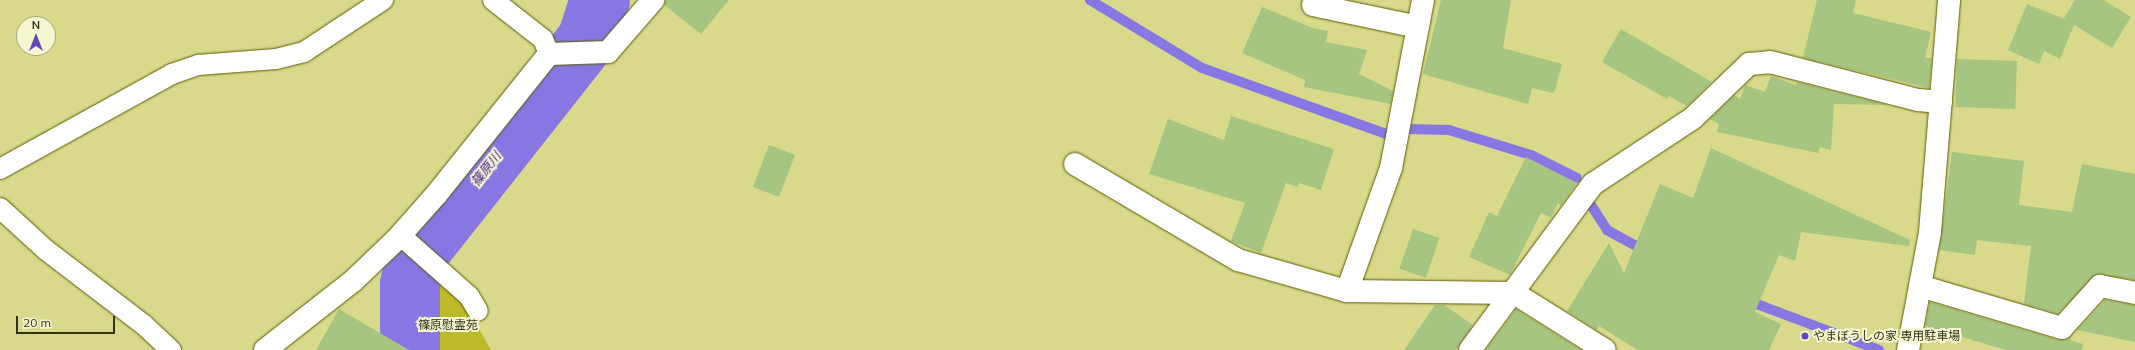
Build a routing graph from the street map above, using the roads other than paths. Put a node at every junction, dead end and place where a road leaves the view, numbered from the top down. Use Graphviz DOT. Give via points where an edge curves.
graph roads {
  1 [pos="383,0"];
  2 [pos="493,0"];
  3 [pos="653,0"];
  4 [pos="1423,0"];
  5 [pos="1949,0"];
  6 [pos="1313,5"];
  7 [pos="1418,27"];
  8 [pos="555,53"];
  9 [pos="1941,102"];
  10 [pos="1075,164"];
  11 [pos="0,169"];
  12 [pos="0,208"];
  13 [pos="403,237"];
  14 [pos="1920,286"];
  15 [pos="1347,291"];
  16 [pos="2135,293"];
  17 [pos="1514,294"];
  18 [pos="478,311"];
  19 [pos="171,350"];
  20 [pos="265,350"];
  21 [pos="1470,350"];
  22 [pos="1605,350"];
  23 [pos="1908,350"];
  1 -- 11 [label="lane" via="304,52 276,59 198,65 172,74"];
  2 -- 8 [label="lane" via="543,39"];
  3 -- 8 [label="street" via="608,52"];
  4 -- 7 [label="street"];
  5 -- 9 [label="street"];
  6 -- 7 [label="street"];
  7 -- 15 [label="street" via="1391,168"];
  8 -- 13 [label="street"];
  9 -- 14 [label="street" via="1930,232"];
  9 -- 17 [label="street" via="1918,100 1770,62 1749,64 1693,118 1593,184"];
  10 -- 15 [label="street" via="1238,260"];
  12 -- 19 [label="lane" via="46,250 144,325"];
  13 -- 18 [label="lane" via="469,296"];
  13 -- 20 [label="street" via="353,281"];
  14 -- 16 [label="street" via="2062,328 2100,286"];
  14 -- 23 [label="street"];
  15 -- 17 [label="street"];
  17 -- 21 [label="street"];
  17 -- 22 [label="street"];
}
